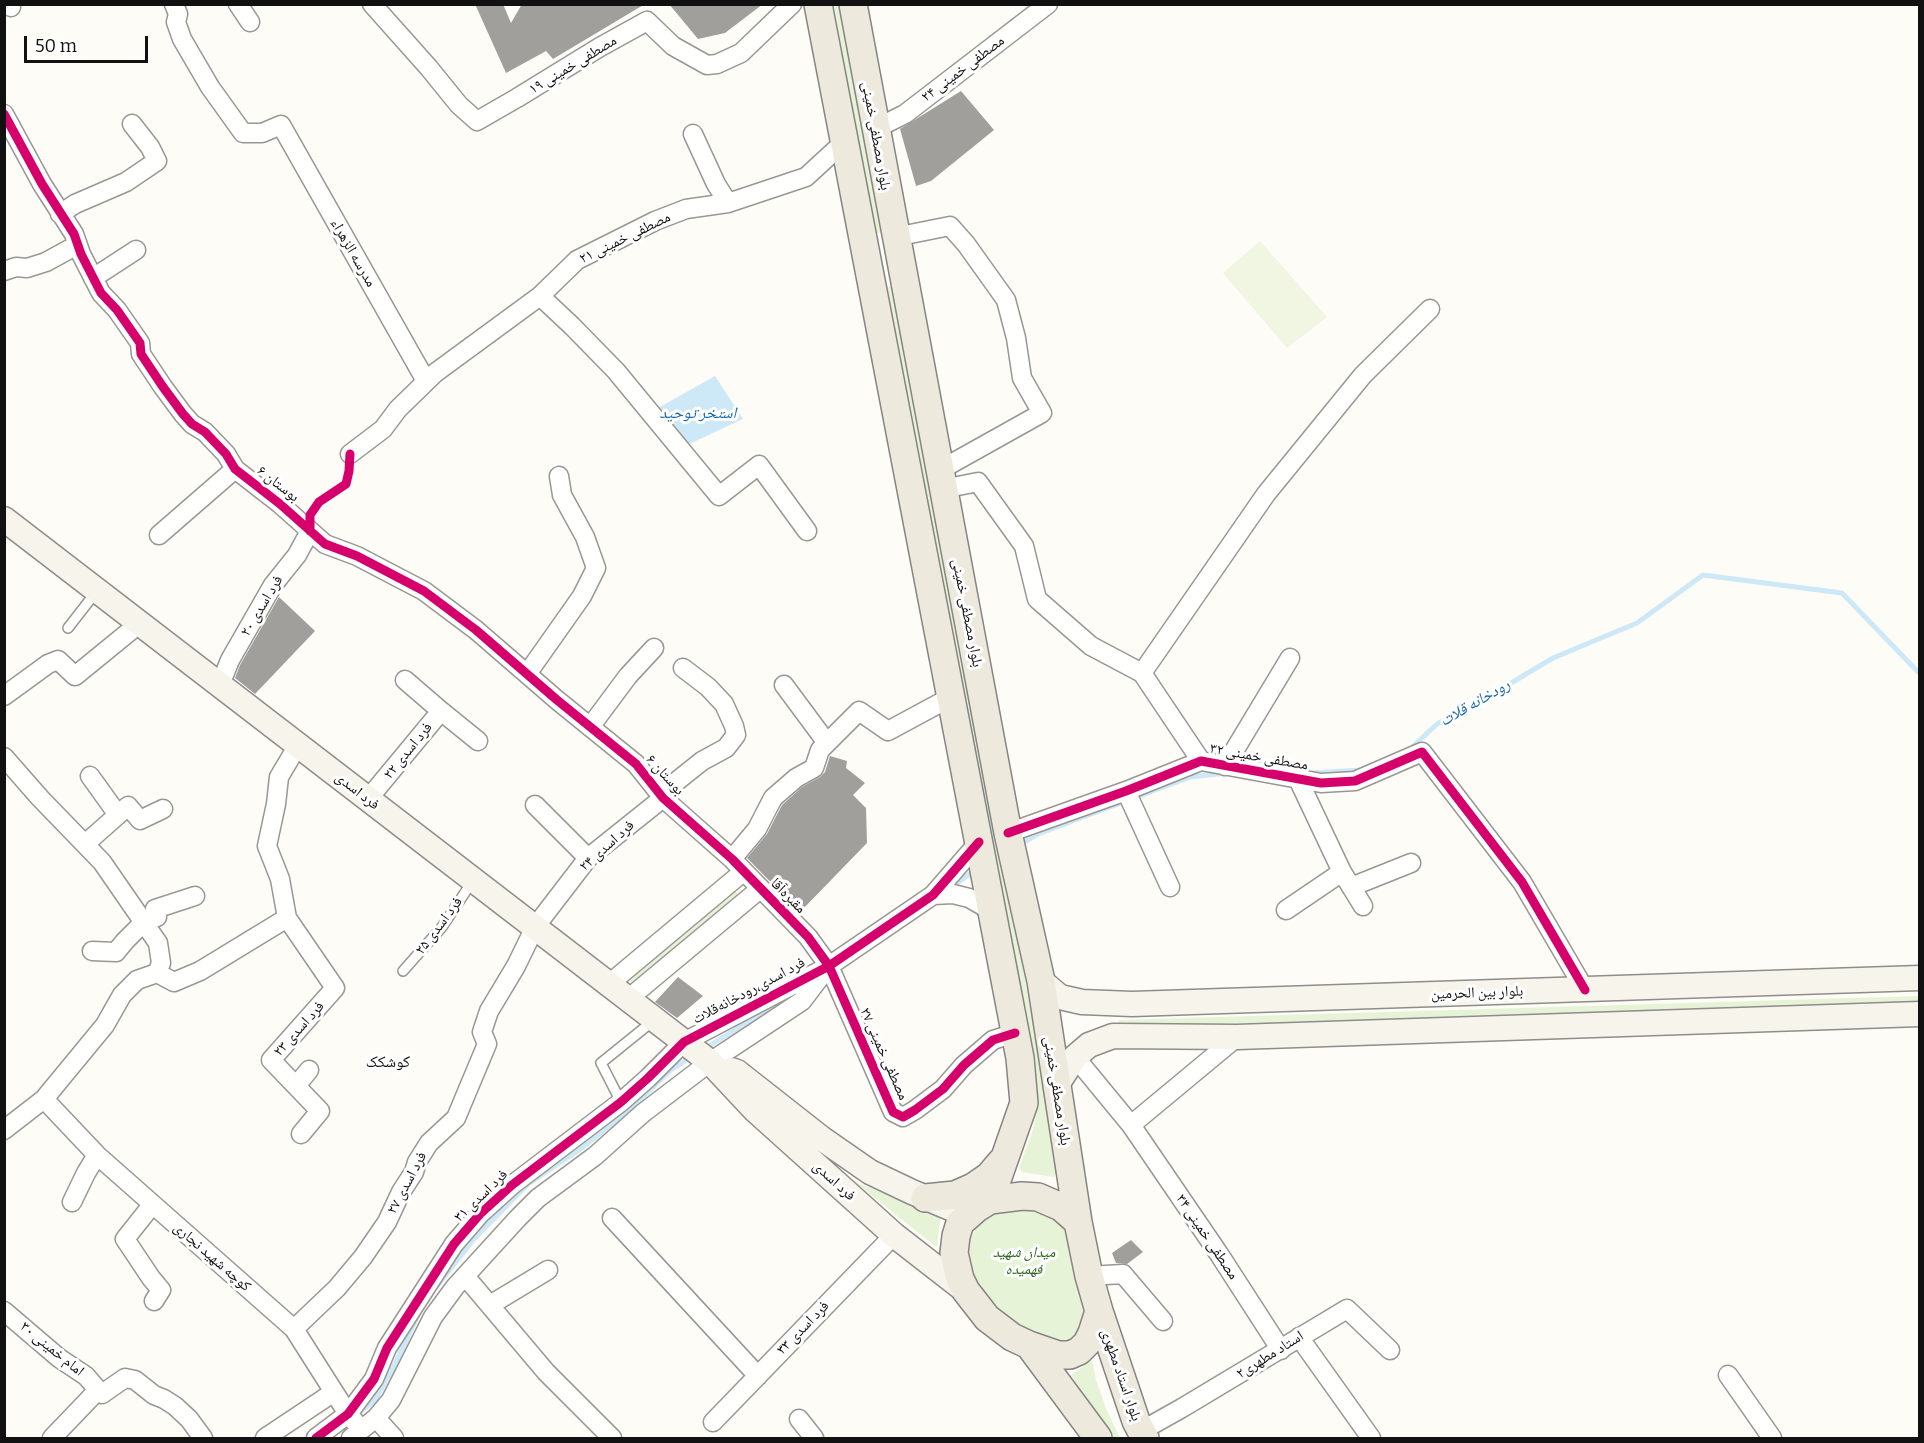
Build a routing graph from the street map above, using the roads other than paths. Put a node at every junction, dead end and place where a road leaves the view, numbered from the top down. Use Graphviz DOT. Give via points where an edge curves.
graph roads {
  1 [pos="174,4"];
  2 [pos="238,4"];
  3 [pos="372,4"];
  4 [pos="792,4"];
  5 [pos="818,4"];
  6 [pos="853,4"];
  7 [pos="1048,4"];
  8 [pos="250,22"];
  9 [pos="4,114"];
  10 [pos="132,124"];
  11 [pos="875,129"];
  12 [pos="693,134"];
  13 [pos="844,142"];
  14 [pos="728,203"];
  15 [pos="60,214"];
  16 [pos="77,245"];
  17 [pos="136,250"];
  18 [pos="898,250"];
  19 [pos="868,267"];
  20 [pos="4,271"];
  21 [pos="93,278"];
  22 [pos="540,296"];
  23 [pos="1430,309"];
  24 [pos="426,381"];
  25 [pos="350,454"];
  26 [pos="235,469"];
  27 [pos="559,476"];
  28 [pos="941,480"];
  29 [pos="6,523"];
  30 [pos="310,531"];
  31 [pos="807,531"];
  32 [pos="159,535"];
  33 [pos="97,590"];
  34 [pos="140,623"];
  35 [pos="68,628"];
  36 [pos="654,648"];
  37 [pos="1290,658"];
  38 [pos="683,668"];
  39 [pos="1142,673"];
  40 [pos="527,674"];
  41 [pos="405,680"];
  42 [pos="220,685"];
  43 [pos="784,685"];
  44 [pos="4,696"];
  45 [pos="951,697"];
  46 [pos="441,711"];
  47 [pos="590,727"];
  48 [pos="478,741"];
  49 [pos="827,743"];
  50 [pos="298,745"];
  51 [pos="4,757"];
  52 [pos="1201,761"];
  53 [pos="1225,765"];
  54 [pos="90,776"];
  55 [pos="1298,779"];
  56 [pos="1126,791"];
  57 [pos="661,795"];
  58 [pos="368,799"];
  59 [pos="535,806"];
  60 [pos="163,809"];
  61 [pos="118,815"];
  62 [pos="1009,834"];
  63 [pos="979,842"];
  64 [pos="85,844"];
  65 [pos="588,858"];
  66 [pos="1411,863"];
  67 [pos="732,866"];
  68 [pos="1342,872"];
  69 [pos="473,879"];
  70 [pos="1170,887"];
  71 [pos="1352,887"];
  72 [pos="754,894"];
  73 [pos="933,895"];
  74 [pos="195,897"];
  75 [pos="1363,906"];
  76 [pos="1286,910"];
  77 [pos="992,911"];
  78 [pos="287,918"];
  79 [pos="145,921"];
  80 [pos="535,927"];
  81 [pos="92,951"];
  82 [pos="829,966"];
  83 [pos="403,971"];
  84 [pos="158,972"];
  85 [pos="1920,978"];
  86 [pos="613,980"];
  87 [pos="1041,981"];
  88 [pos="1585,990"];
  89 [pos="631,997"];
  90 [pos="1108,1004"];
  91 [pos="1920,1014"];
  92 [pos="655,1020"];
  93 [pos="1015,1033"];
  94 [pos="1113,1036"];
  95 [pos="1237,1037"];
  96 [pos="684,1042"];
  97 [pos="1075,1057"];
  98 [pos="710,1062"];
  99 [pos="309,1070"];
  100 [pos="296,1086"];
  101 [pos="1056,1086"];
  102 [pos="44,1099"];
  103 [pos="621,1102"];
  104 [pos="1131,1125"];
  105 [pos="4,1130"];
  106 [pos="301,1134"];
  107 [pos="1007,1154"];
  108 [pos="96,1155"];
  109 [pos="925,1198"];
  110 [pos="990,1200"];
  111 [pos="72,1202"];
  112 [pos="152,1205"];
  113 [pos="968,1215"];
  114 [pos="612,1218"];
  115 [pos="1078,1222"];
  116 [pos="894,1235"];
  117 [pos="548,1270"];
  118 [pos="465,1276"];
  119 [pos="1089,1276"];
  120 [pos="966,1291"];
  121 [pos="154,1301"];
  122 [pos="490,1305"];
  123 [pos="4,1311"];
  124 [pos="1099,1311"];
  125 [pos="1163,1321"];
  126 [pos="294,1329"];
  127 [pos="1299,1338"];
  128 [pos="1029,1345"];
  129 [pos="1281,1350"];
  130 [pos="1390,1350"];
  131 [pos="1728,1375"];
  132 [pos="758,1376"];
  133 [pos="98,1390"];
  134 [pos="334,1392"];
  135 [pos="348,1414"];
  136 [pos="799,1419"];
  137 [pos="713,1422"];
  138 [pos="363,1429"];
  139 [pos="1143,1435"];
  140 [pos="52,1438"];
  141 [pos="203,1438"];
  142 [pos="265,1438"];
  143 [pos="316,1438"];
  144 [pos="394,1438"];
  145 [pos="612,1438"];
  146 [pos="814,1438"];
  147 [pos="1098,1438"];
  148 [pos="1371,1438"];
  149 [pos="1772,1438"];
  1 -- 24 [label="street, مدرسه الزهراء" via="182,39 243,133 262,133 281,125"];
  2 -- 8 [label="street"];
  3 -- 4 [label="street, مصطفی خمینی ۱۹" via="477,121 647,21 673,46 706,65 717,64 741,53"];
  5 -- 13 [label="main road, بلوار مصطفی خمینی"];
  6 -- 11 [label="main road, بلوار مصطفی خمینی"];
  7 -- 11 [label="street, مصطفی خمینی ۲۴" via="905,114"];
  9 -- 15 [label="street, بوستان ۶"];
  10 -- 15 [label="street" via="157,161 126,182"];
  11 -- 18 [label="main road, بلوار مصطفی خمینی"];
  12 -- 14 [label="street"];
  13 -- 14 [label="street, مصطفی خمینی ۲۱" via="806,177"];
  13 -- 19 [label="main road, بلوار مصطفی خمینی"];
  14 -- 22 [label="street, مصطفی خمینی ۲۱" via="686,209 655,221 577,260"];
  15 -- 16 [label="street, بوستان ۶"];
  16 -- 20 [label="street" via="46,262"];
  16 -- 21 [label="street, بوستان ۶"];
  17 -- 21 [label="street"];
  18 -- 19 [label="main road"];
  18 -- 28 [label="main road, بلوار مصطفی خمینی"];
  18 -- 28 [label="street" via="950,226 966,244 1006,300 1022,378 1042,413"];
  19 -- 45 [label="main road, بلوار مصطفی خمینی"];
  21 -- 26 [label="street, بوستان ۶" via="140,343 141,354 176,405 226,454"];
  22 -- 24 [label="street, مصطفی خمینی ۲۱"];
  22 -- 31 [label="street" via="616,371 719,496 759,465"];
  23 -- 39 [label="street" via="1363,375 1266,494"];
  24 -- 25 [label="street, مصطفی خمینی ۲۱" via="383,429"];
  26 -- 30 [label="street, بوستان ۶"];
  26 -- 32 [label="street"];
  27 -- 40 [label="street" via="562,495 585,537 596,568 582,596"];
  28 -- 39 [label="street" via="978,482 1023,546 1037,598 1091,646"];
  28 -- 62 [label="main road, بلوار مصطفی خمینی"];
  29 -- 33 [label="main road, فرد اسدی"];
  30 -- 40 [label="street, بوستان ۶" via="325,544 424,591"];
  30 -- 42 [label="street, فرد اسدی ۲۰" via="273,585"];
  33 -- 34 [label="main road, فرد اسدی"];
  33 -- 35 [label="lane"];
  34 -- 42 [label="main road, فرد اسدی"];
  34 -- 44 [label="street" via="75,675 58,660"];
  36 -- 47 [label="street"];
  37 -- 53 [label="street"];
  38 -- 57 [label="street, فرد اسدی ۲۴" via="724,704 736,735 726,748 702,761"];
  39 -- 52 [label="street"];
  40 -- 47 [label="street, بوستان ۶"];
  41 -- 46 [label="street"];
  42 -- 50 [label="main road, فرد اسدی"];
  43 -- 49 [label="street"];
  45 -- 49 [label="street" via="888,731 860,711"];
  45 -- 63 [label="main road, بلوار مصطفی خمینی"];
  46 -- 48 [label="street, فرد اسدی ۲۲"];
  46 -- 58 [label="street, فرد اسدی ۲۲"];
  47 -- 57 [label="street, بوستان ۶" via="636,764"];
  49 -- 67 [label="street" via="814,768 773,798"];
  50 -- 58 [label="main road, فرد اسدی"];
  50 -- 78 [label="street, فرد اسدی ۲۳" via="279,777 267,846 280,879"];
  51 -- 64 [label="street"];
  52 -- 53 [label="street, مصطفی خمینی ۳۲"];
  52 -- 56 [label="street, مصطفی خمینی ۳۲"];
  53 -- 55 [label="street, مصطفی خمینی ۳۲"];
  54 -- 61 [label="street"];
  55 -- 68 [label="street, مصطفی خمینی ۳۲"];
  55 -- 88 [label="street, مصطفی خمینی ۳۲" via="1321,783 1355,781 1422,752 1522,882"];
  56 -- 62 [label="street, مصطفی خمینی ۳۲"];
  56 -- 70 [label="street"];
  57 -- 65 [label="street, فرد اسدی ۲۴"];
  57 -- 67 [label="street, بوستان ۶"];
  58 -- 69 [label="main road, فرد اسدی"];
  59 -- 65 [label="street"];
  60 -- 61 [label="street" via="140,820 128,806"];
  61 -- 64 [label="street"];
  62 -- 87 [label="main road, بلوار مصطفی خمینی"];
  63 -- 73 [label="street"];
  63 -- 77 [label="main road, بلوار مصطفی خمینی"];
  64 -- 79 [label="street"];
  65 -- 80 [label="street, فرد اسدی ۲۴"];
  66 -- 71 [label="street"];
  67 -- 72 [label="street, مقبره‌آقا"];
  67 -- 86 [label="street"];
  68 -- 71 [label="street, مصطفی خمینی ۳۲"];
  68 -- 76 [label="street"];
  69 -- 80 [label="main road, فرد اسدی"];
  69 -- 83 [label="lane, فرد اسدی ۲۵" via="442,927"];
  71 -- 75 [label="street, مصطفی خمینی ۳۲"];
  72 -- 82 [label="street, مقبره‌آقا" via="808,937"];
  72 -- 89 [label="street"];
  73 -- 77 [label="street" via="969,898"];
  73 -- 82 [label="street"];
  74 -- 79 [label="street" via="155,909 157,917"];
  77 -- 93 [label="main road, بلوار مصطفی خمینی"];
  78 -- 84 [label="street" via="200,971 174,982"];
  78 -- 100 [label="street, فرد اسدی ۲۳" via="335,988 271,1060"];
  79 -- 81 [label="street" via="116,952"];
  79 -- 84 [label="street" via="158,942"];
  80 -- 86 [label="main road, فرد اسدی"];
  80 -- 126 [label="street, فرد اسدی ۲۷" via="489,1011 482,1032 487,1044 456,1118 429,1143 387,1222 363,1257"];
  82 -- 93 [label="street, مصطفی خمینی ۲۷" via="893,1112 903,1117 943,1089 993,1040"];
  82 -- 96 [label="street, فرد اسدی،رودخانه‌قلات"];
  82 -- 98 [label="street, فرد اسدی،رودخانه‌قلات" via="802,1001"];
  84 -- 102 [label="street" via="137,980 122,995 105,1025"];
  85 -- 88 [label="main road, بلوار بین الحرمین"];
  86 -- 89 [label="main road, فرد اسدی"];
  87 -- 90 [label="main road, بلوار بین الحرمین" via="1060,997"];
  87 -- 101 [label="main road, بلوار مصطفی خمینی"];
  88 -- 90 [label="main road, بلوار بین الحرمین"];
  89 -- 92 [label="main road, فرد اسدی"];
  90 -- 94 [label="main road"];
  91 -- 95 [label="main road"];
  92 -- 96 [label="main road, فرد اسدی"];
  92 -- 103 [label="lane" via="601,1063"];
  93 -- 107 [label="main road, بلوار مصطفی خمینی" via="1024,1103"];
  94 -- 95 [label="main road"];
  94 -- 97 [label="main road" via="1089,1045"];
  95 -- 104 [label="street"];
  96 -- 98 [label="main road, فرد اسدی"];
  96 -- 103 [label="street, فرد اسدی ۳۱"];
  97 -- 101 [label="main road"];
  97 -- 104 [label="street, مصطفی خمینی ۳۴"];
  98 -- 109 [label="main road, فرد اسدی" via="737,1072 870,1172"];
  98 -- 116 [label="main road, فرد اسدی" via="755,1110"];
  98 -- 118 [label="street" via="538,1198"];
  99 -- 100 [label="street"];
  100 -- 106 [label="street, فرد اسدی ۲۳" via="320,1111"];
  101 -- 115 [label="main road, بلوار مصطفی خمینی"];
  102 -- 105 [label="street"];
  102 -- 108 [label="street, کوچه شهید ‌نجاری"];
  103 -- 135 [label="street, فرد اسدی ۳۱" via="480,1214 454,1244 387,1348 374,1379"];
  104 -- 129 [label="street, مصطفی خمینی ۳۴"];
  107 -- 109 [label="main road" via="989,1176 973,1187 954,1195"];
  107 -- 110 [label="main road, بلوار مصطفی خمینی"];
  108 -- 111 [label="street"];
  108 -- 112 [label="street, کوچه شهید ‌نجاری"];
  109 -- 113 [label="main road, فرد اسدی"];
  110 -- 113 [label="main road"];
  110 -- 115 [label="main road" via="1038,1197 1061,1207"];
  112 -- 121 [label="street" via="125,1239 162,1290"];
  112 -- 126 [label="street, کوچه شهید ‌نجاری"];
  113 -- 120 [label="main road" via="960,1223 954,1253"];
  114 -- 132 [label="street"];
  115 -- 119 [label="main road"];
  116 -- 120 [label="main road, فرد اسدی"];
  116 -- 132 [label="street, فرد اسدی ۳۳"];
  117 -- 122 [label="street"];
  118 -- 122 [label="street"];
  118 -- 138 [label="street" via="433,1317 391,1400"];
  119 -- 124 [label="main road"];
  119 -- 125 [label="street" via="1123,1274"];
  120 -- 128 [label="main road" via="987,1318"];
  122 -- 145 [label="street" via="546,1372"];
  123 -- 133 [label="street, امام خمینی ۳۰"];
  124 -- 128 [label="main road" via="1087,1343 1079,1351 1058,1355"];
  124 -- 139 [label="main road, بلوار استاد مطهری"];
  126 -- 134 [label="street, کوچه شهید ‌نجاری"];
  127 -- 129 [label="street, استاد مطهری۲"];
  127 -- 130 [label="street, استاد مطهری۲" via="1347,1309"];
  127 -- 148 [label="street"];
  128 -- 147 [label="main road"];
  129 -- 139 [label="street, استاد مطهری۲"];
  131 -- 149 [label="street"];
  132 -- 137 [label="street, فرد اسدی ۳۳"];
  133 -- 140 [label="street"];
  133 -- 141 [label="street" via="102,1394 125,1378 135,1380 175,1406"];
  134 -- 135 [label="street, کوچه شهید ‌نجاری"];
  134 -- 142 [label="street"];
  135 -- 138 [label="street, کوچه شهید ‌نجاری"];
  135 -- 143 [label="street, فرد اسدی ۳۱"];
  136 -- 146 [label="street"];
  138 -- 144 [label="street, کوچه شهید ‌نجاری"];
}
